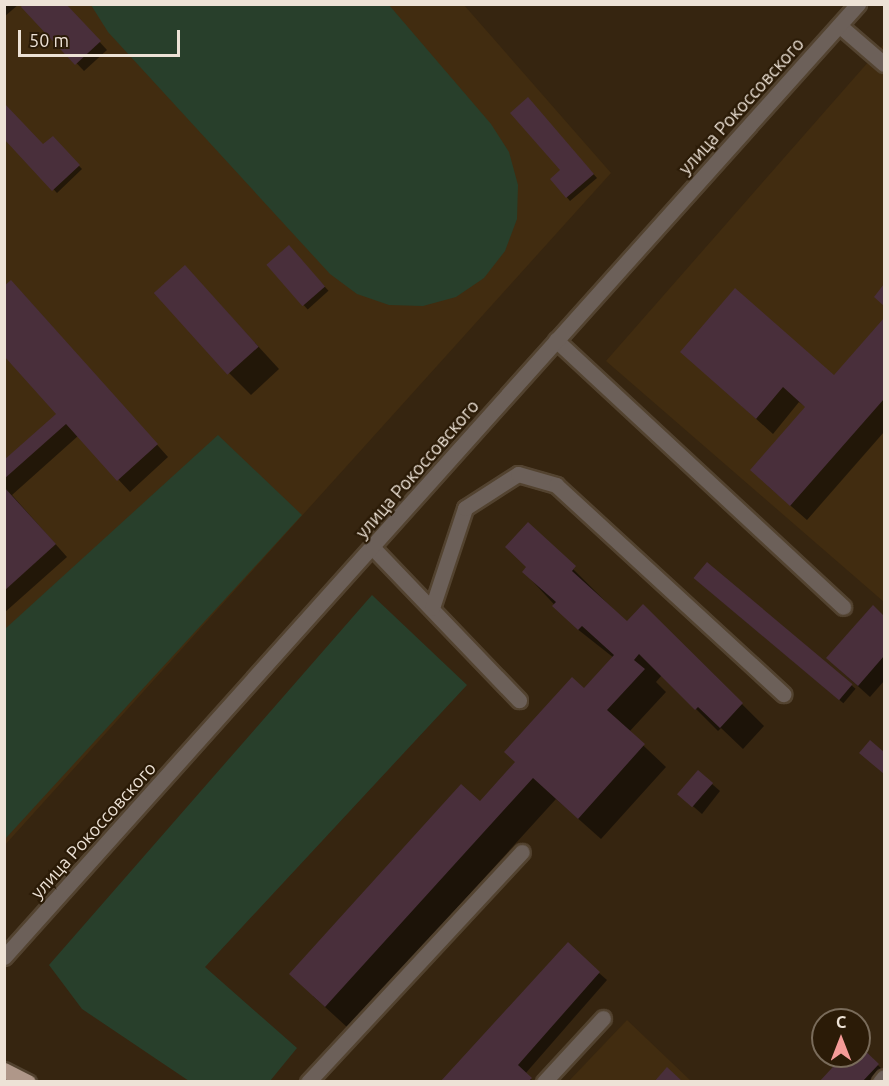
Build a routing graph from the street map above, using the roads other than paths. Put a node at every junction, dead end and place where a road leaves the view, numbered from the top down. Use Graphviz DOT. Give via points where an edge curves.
graph roads {
  1 [pos="858,4"];
  2 [pos="840,26"];
  3 [pos="885,64"];
  4 [pos="556,340"];
  5 [pos="373,548"];
  6 [pos="843,607"];
  7 [pos="432,608"];
  8 [pos="783,694"];
  9 [pos="519,700"];
  10 [pos="522,852"];
  11 [pos="4,957"];
  12 [pos="603,1018"];
  13 [pos="4,1070"];
  14 [pos="885,1077"];
  15 [pos="28,1082"];
  16 [pos="308,1082"];
  17 [pos="544,1082"];
  18 [pos="880,1082"];
  1 -- 2 [label="street, улица Рокоссовского"];
  2 -- 3 [label="street"];
  2 -- 4 [label="street, улица Рокоссовского"];
  4 -- 5 [label="street, улица Рокоссовского"];
  4 -- 6 [label="street"];
  5 -- 7 [label="street"];
  5 -- 11 [label="street, улица Рокоссовского"];
  7 -- 8 [label="street" via="465,508 518,474 556,485"];
  7 -- 9 [label="street"];
  10 -- 16 [label="street"];
  12 -- 17 [label="street"];
  13 -- 15 [label="main road"];
  14 -- 18 [label="street"];
}
